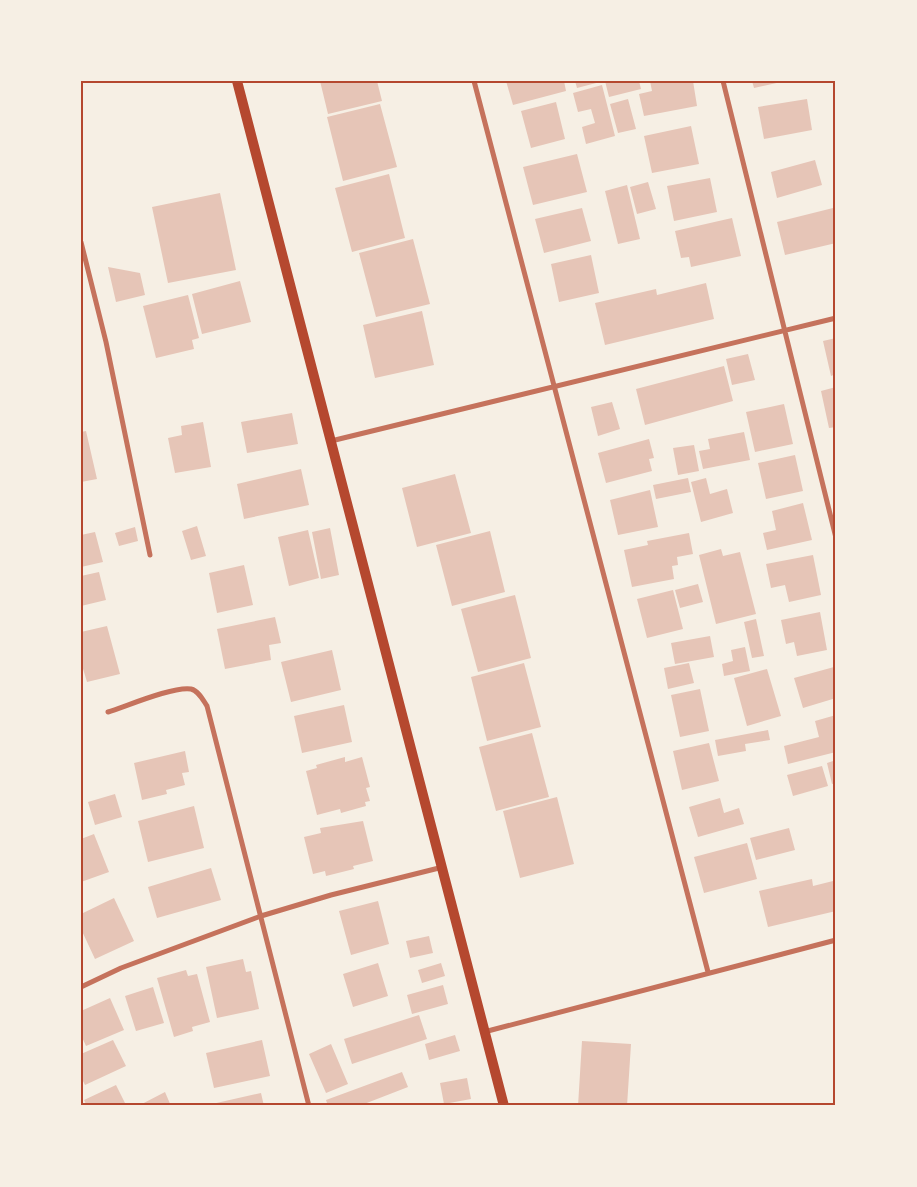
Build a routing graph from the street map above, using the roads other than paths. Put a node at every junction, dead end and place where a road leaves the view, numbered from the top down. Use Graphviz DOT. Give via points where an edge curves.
graph roads {
  1 [pos="237,81"];
  2 [pos="474,81"];
  3 [pos="723,81"];
  4 [pos="81,242"];
  5 [pos="836,318"];
  6 [pos="784,332"];
  7 [pos="554,386"];
  8 [pos="330,441"];
  9 [pos="836,538"];
  10 [pos="150,555"];
  11 [pos="108,712"];
  12 [pos="443,867"];
  13 [pos="262,916"];
  14 [pos="836,940"];
  15 [pos="708,972"];
  16 [pos="81,987"];
  17 [pos="484,1032"];
  18 [pos="308,1106"];
  19 [pos="504,1106"];
  1 -- 8 [label="main road"];
  2 -- 7 [label="street"];
  3 -- 6 [label="street"];
  4 -- 10 [label="street" via="106,342"];
  5 -- 6 [label="street"];
  6 -- 7 [label="street"];
  6 -- 9 [label="street"];
  7 -- 8 [label="street"];
  7 -- 15 [label="street"];
  8 -- 12 [label="main road"];
  11 -- 13 [label="street" via="176,690 192,689 199,693 212,720"];
  12 -- 13 [label="street"];
  12 -- 17 [label="main road"];
  13 -- 16 [label="street" via="114,971"];
  13 -- 18 [label="street"];
  14 -- 15 [label="street"];
  15 -- 17 [label="street"];
  17 -- 19 [label="main road"];
}
